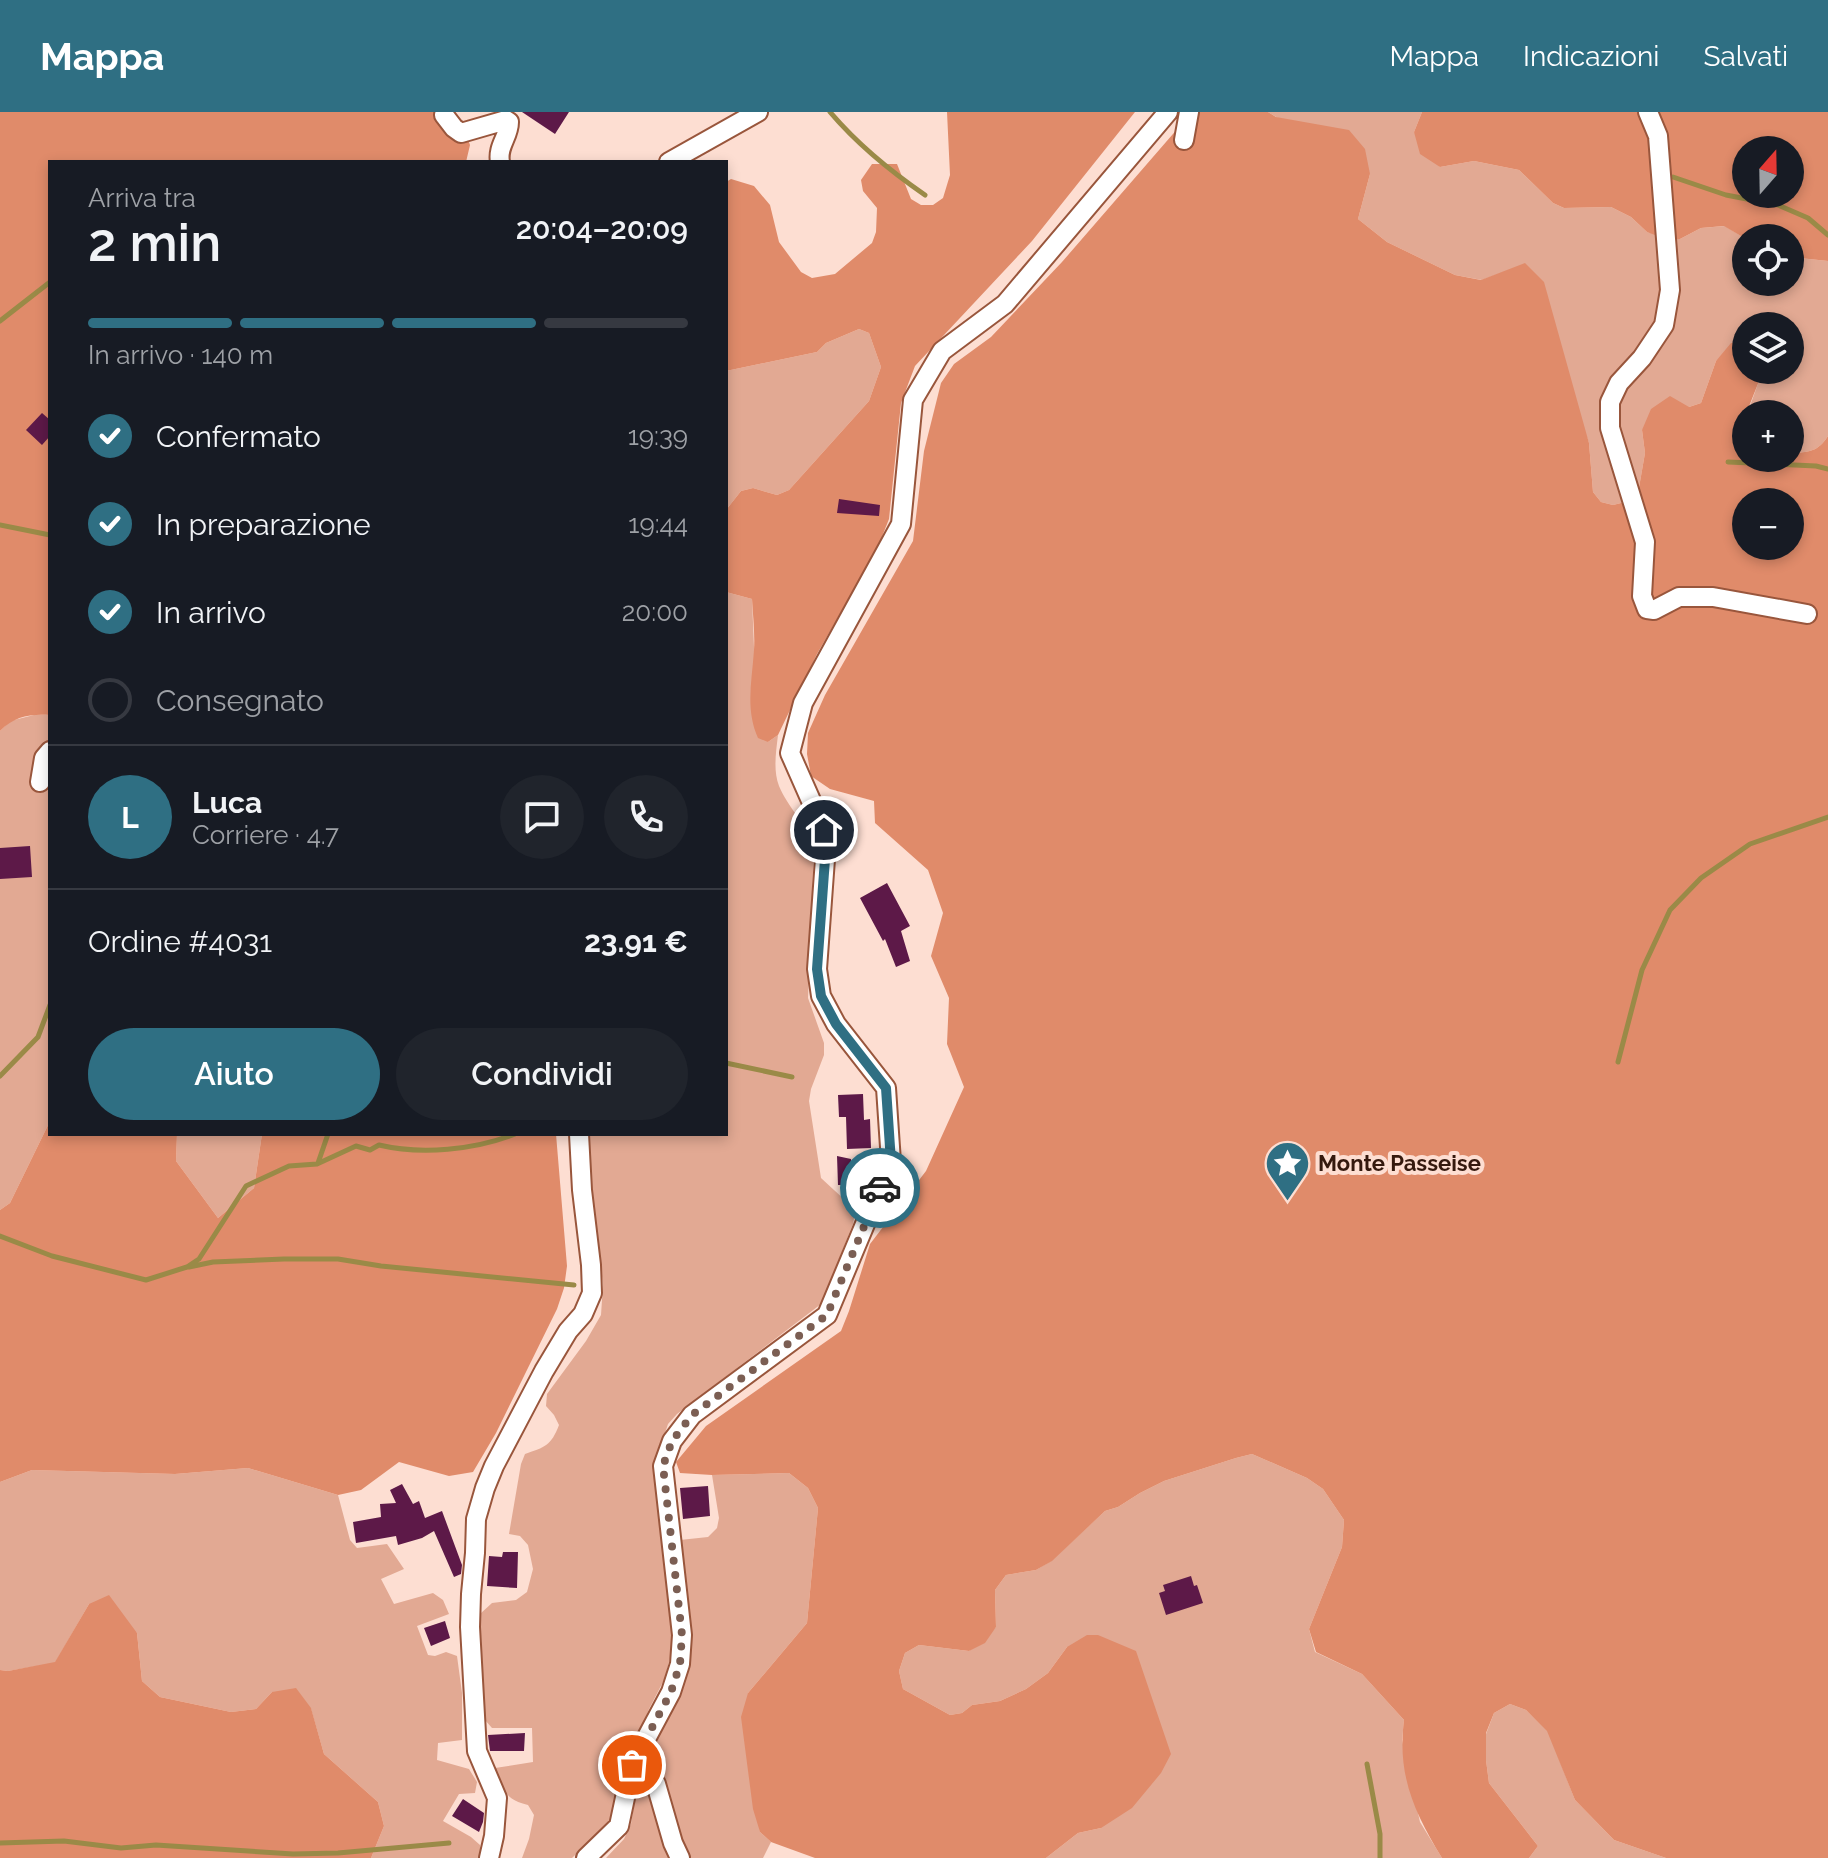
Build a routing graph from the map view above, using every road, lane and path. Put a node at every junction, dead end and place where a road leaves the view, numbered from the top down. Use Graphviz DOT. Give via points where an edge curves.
graph roads {
  1 [pos="758,112"];
  2 [pos="1168,112"];
  3 [pos="1189,112"];
  4 [pos="1648,112"];
  5 [pos="444,115"];
  6 [pos="1184,140"];
  7 [pos="500,160"];
  8 [pos="673,160"];
  9 [pos="1807,614"];
  10 [pos="48,753"];
  11 [pos="40,782"];
  12 [pos="579,1136"];
  13 [pos="632,1765"];
  14 [pos="489,1858"];
  15 [pos="586,1858"];
  16 [pos="680,1858"];
  1 -- 8 [label="street"];
  2 -- 13 [label="street" via="1005,304 942,351 913,400 901,524 803,703 790,753 824,830 817,969 821,996 886,1088 891,1162 827,1315 692,1415 672,1441 663,1466 682,1635 680,1664"];
  3 -- 6 [label="street"];
  4 -- 9 [label="street" via="1658,136 1670,290 1664,325 1610,402 1610,428 1645,542 1642,596 1647,609 1654,610 1679,597 1713,597"];
  5 -- 7 [label="street" via="461,133 509,122"];
  10 -- 11 [label="street"];
  12 -- 14 [label="street" via="592,1293 505,1444 476,1519 471,1663 477,1751 497,1798"];
  13 -- 15 [label="street" via="619,1826"];
  13 -- 16 [label="street" via="656,1784"];
}
